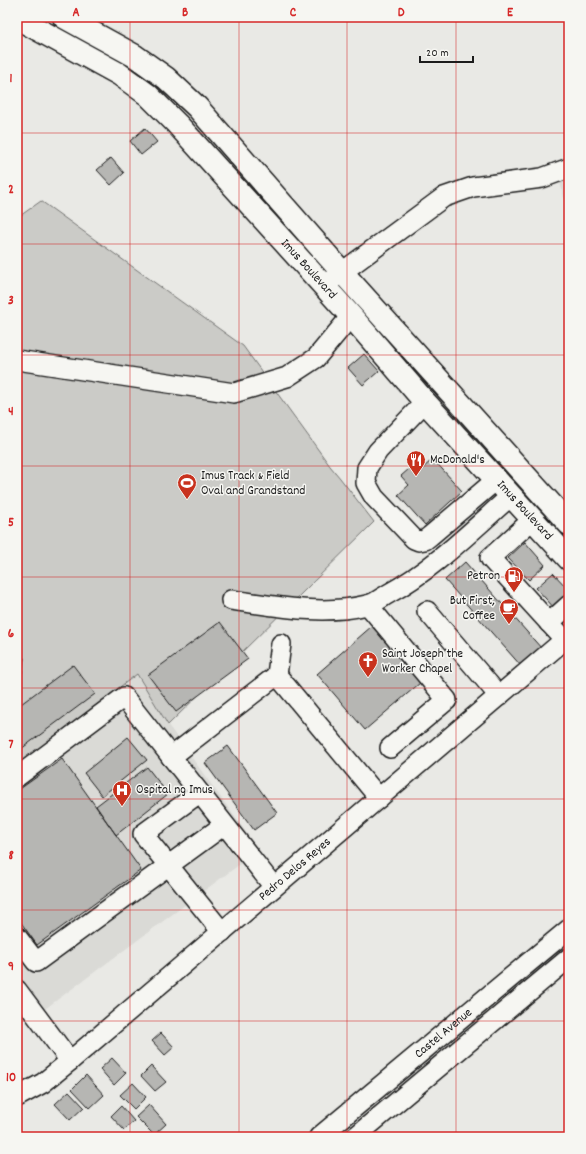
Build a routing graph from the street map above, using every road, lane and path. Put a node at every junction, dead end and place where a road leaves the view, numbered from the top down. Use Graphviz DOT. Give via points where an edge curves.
graph roads {
  1 [pos="64,17"];
  2 [pos="17,18"];
  3 [pos="569,168"];
  4 [pos="341,272"];
  5 [pos="324,286"];
  6 [pos="351,316"];
  7 [pos="17,360"];
  8 [pos="426,402"];
  9 [pos="496,480"];
  10 [pos="511,496"];
  11 [pos="532,520"];
  12 [pos="569,524"];
  13 [pos="569,559"];
  14 [pos="231,600"];
  15 [pos="368,605"];
  16 [pos="569,605"];
  17 [pos="427,611"];
  18 [pos="549,622"];
  19 [pos="567,638"];
  20 [pos="281,644"];
  21 [pos="277,675"];
  22 [pos="499,696"];
  23 [pos="390,748"];
  24 [pos="171,757"];
  25 [pos="17,777"];
  26 [pos="199,792"];
  27 [pos="379,798"];
  28 [pos="224,825"];
  29 [pos="168,866"];
  30 [pos="274,887"];
  31 [pos="569,929"];
  32 [pos="222,932"];
  33 [pos="17,937"];
  34 [pos="569,958"];
  35 [pos="17,990"];
  36 [pos="70,1061"];
  37 [pos="17,1097"];
  38 [pos="318,1137"];
  39 [pos="355,1137"];
  1 -- 4 [label="main road, Imus Boulevard" via="135,56 166,78 196,107"];
  2 -- 5 [label="main road, Imus Boulevard" via="119,74 148,95"];
  3 -- 4 [label="street" via="542,178 473,187 444,197"];
  4 -- 5 [label="street"];
  4 -- 12 [label="main road, Imus Boulevard"];
  5 -- 6 [label="main road, Imus Boulevard"];
  6 -- 7 [label="street" via="316,358 286,378 234,393"];
  6 -- 8 [label="main road, Imus Boulevard"];
  8 -- 9 [label="main road, Imus Boulevard"];
  8 -- 9 [label="street" via="378,451 367,468 366,483 374,497 419,541 425,540"];
  9 -- 10 [label="main road, Imus Boulevard"];
  10 -- 11 [label="main road, Imus Boulevard"];
  10 -- 15 [label="street" via="407,584"];
  11 -- 13 [label="main road, Imus Boulevard"];
  11 -- 18 [label="street" via="490,558"];
  14 -- 15 [label="street" via="302,610 334,610"];
  15 -- 23 [label="street" via="447,700"];
  16 -- 18 [label="street"];
  17 -- 22 [label="street"];
  18 -- 19 [label="street"];
  19 -- 22 [label="street, Pedro Delos Reyes"];
  20 -- 21 [label="street"];
  21 -- 24 [label="street"];
  21 -- 27 [label="street"];
  22 -- 27 [label="street, Pedro Delos Reyes"];
  24 -- 25 [label="street" via="124,697"];
  24 -- 26 [label="street"];
  26 -- 28 [label="street"];
  26 -- 29 [label="street" via="143,834"];
  27 -- 30 [label="street, Pedro Delos Reyes"];
  28 -- 29 [label="street"];
  28 -- 30 [label="street"];
  29 -- 32 [label="street"];
  29 -- 33 [label="street" via="36,962"];
  30 -- 32 [label="street, Pedro Delos Reyes"];
  31 -- 38 [label="street, Castel Avenue"];
  32 -- 36 [label="street, Pedro Delos Reyes"];
  34 -- 39 [label="street, Castel Avenue"];
  35 -- 36 [label="street"];
  36 -- 37 [label="street, Pedro Delos Reyes" via="43,1082"];
}
